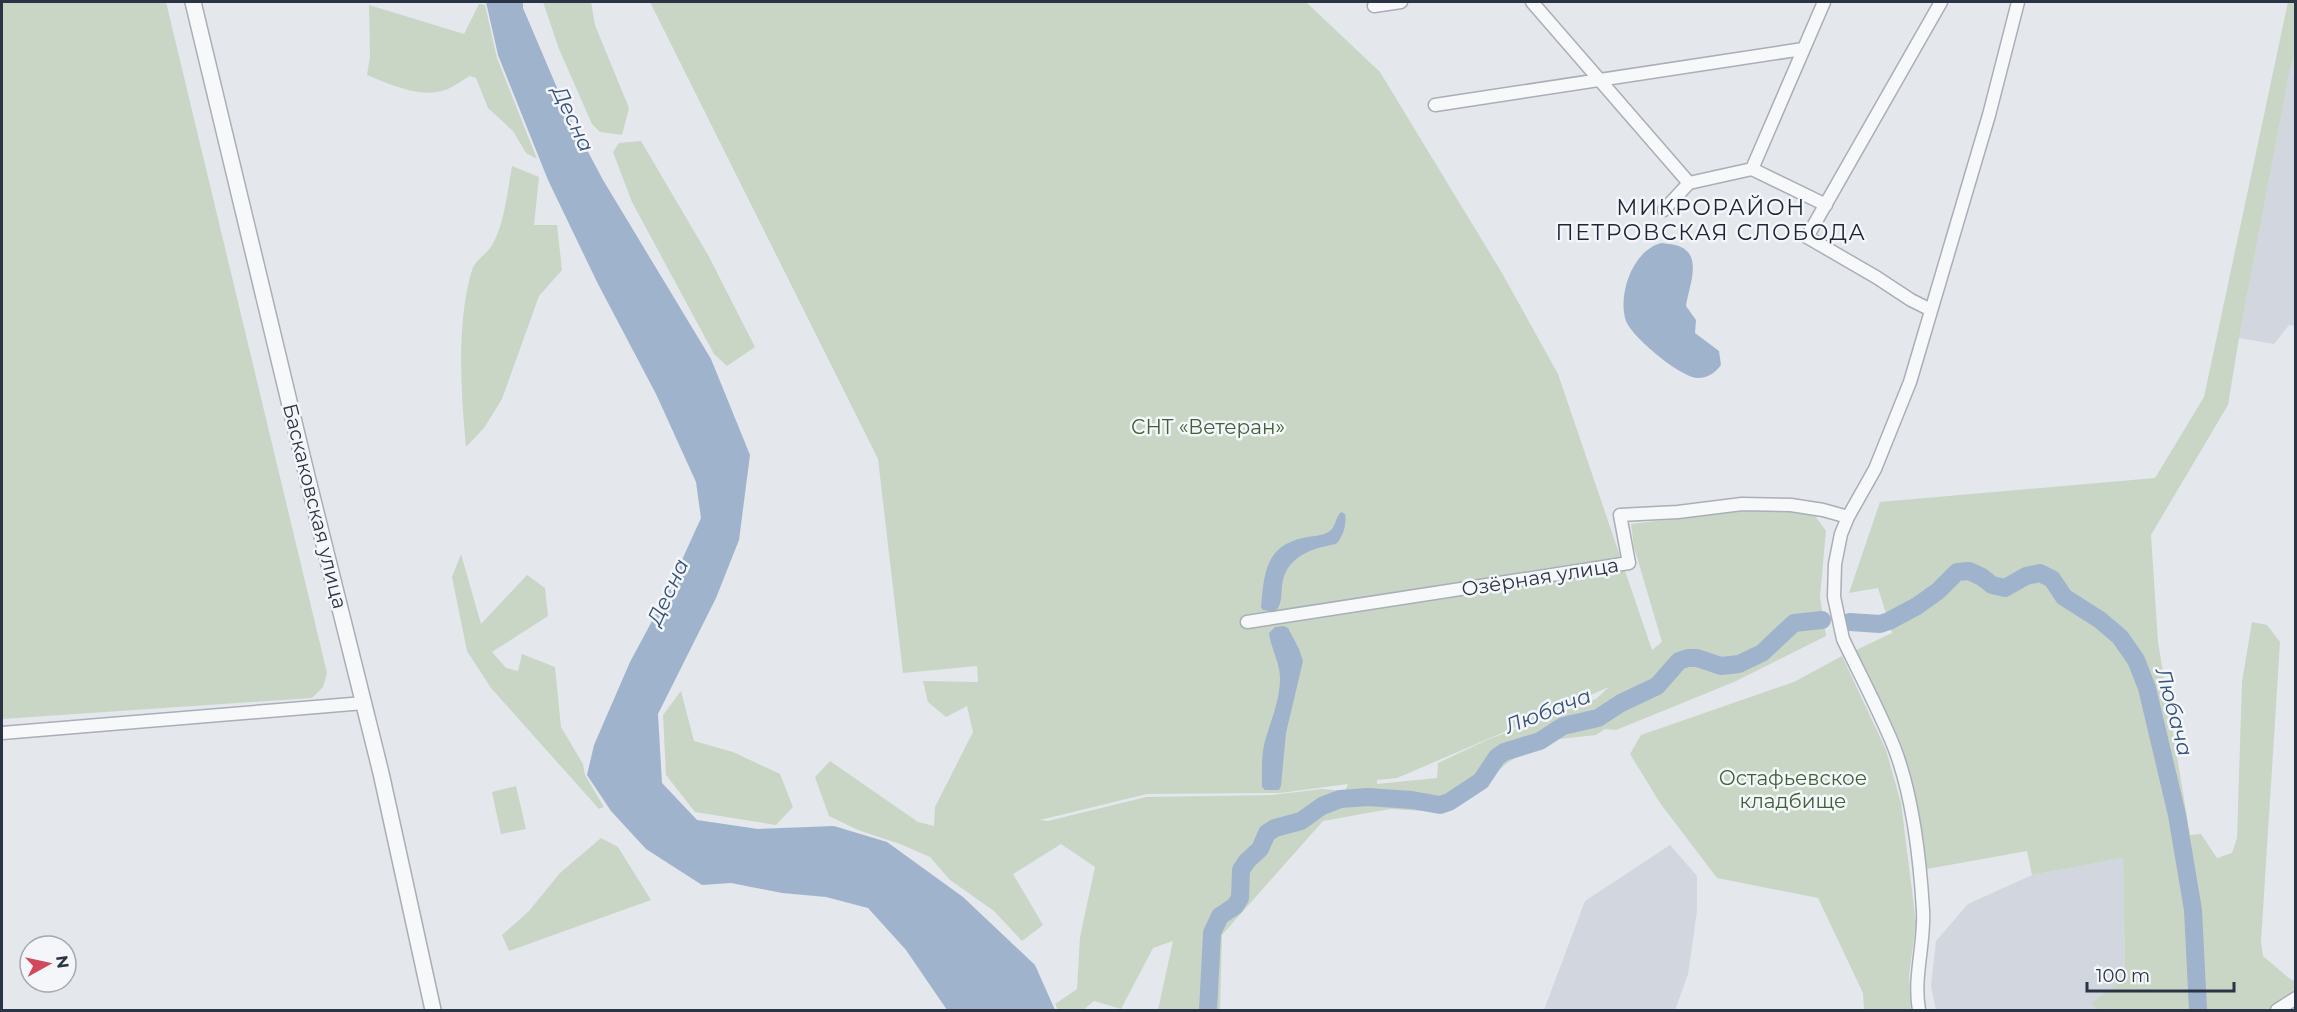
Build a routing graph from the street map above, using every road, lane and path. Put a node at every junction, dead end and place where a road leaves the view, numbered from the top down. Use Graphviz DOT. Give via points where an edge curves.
graph roads {
  1 [pos="193,2"];
  2 [pos="1401,2"];
  3 [pos="1533,2"];
  4 [pos="1824,2"];
  5 [pos="1941,2"];
  6 [pos="2018,2"];
  7 [pos="1374,6"];
  8 [pos="1803,49"];
  9 [pos="1601,81"];
  10 [pos="1435,105"];
  11 [pos="1752,169"];
  12 [pos="1689,183"];
  13 [pos="1826,204"];
  14 [pos="1664,210"];
  15 [pos="1931,310"];
  16 [pos="1848,517"];
  17 [pos="1247,622"];
  18 [pos="364,703"];
  19 [pos="2,733"];
  20 [pos="2295,998"];
  21 [pos="432,1010"];
  22 [pos="1919,1011"];
  23 [pos="2277,1011"];
  1 -- 18 [label="street, Баскаковская улица"];
  2 -- 7 [label="street"];
  3 -- 9 [label="street"];
  4 -- 8 [label="street"];
  5 -- 13 [label="street"];
  6 -- 15 [label="street"];
  8 -- 9 [label="street"];
  8 -- 11 [label="street"];
  9 -- 10 [label="street"];
  9 -- 12 [label="street"];
  11 -- 12 [label="street"];
  11 -- 13 [label="street"];
  12 -- 14 [label="street"];
  13 -- 15 [label="street" via="1807,237"];
  15 -- 16 [label="street" via="1893,427"];
  16 -- 17 [label="street, Озёрная улица" via="1791,505 1742,504 1678,513 1620,515 1629,563"];
  16 -- 22 [label="street" via="1835,564 1835,610 1843,639 1894,747 1909,801 1924,923 1917,975"];
  18 -- 19 [label="street"];
  18 -- 21 [label="street, Баскаковская улица"];
  20 -- 23 [label="street"];
}
